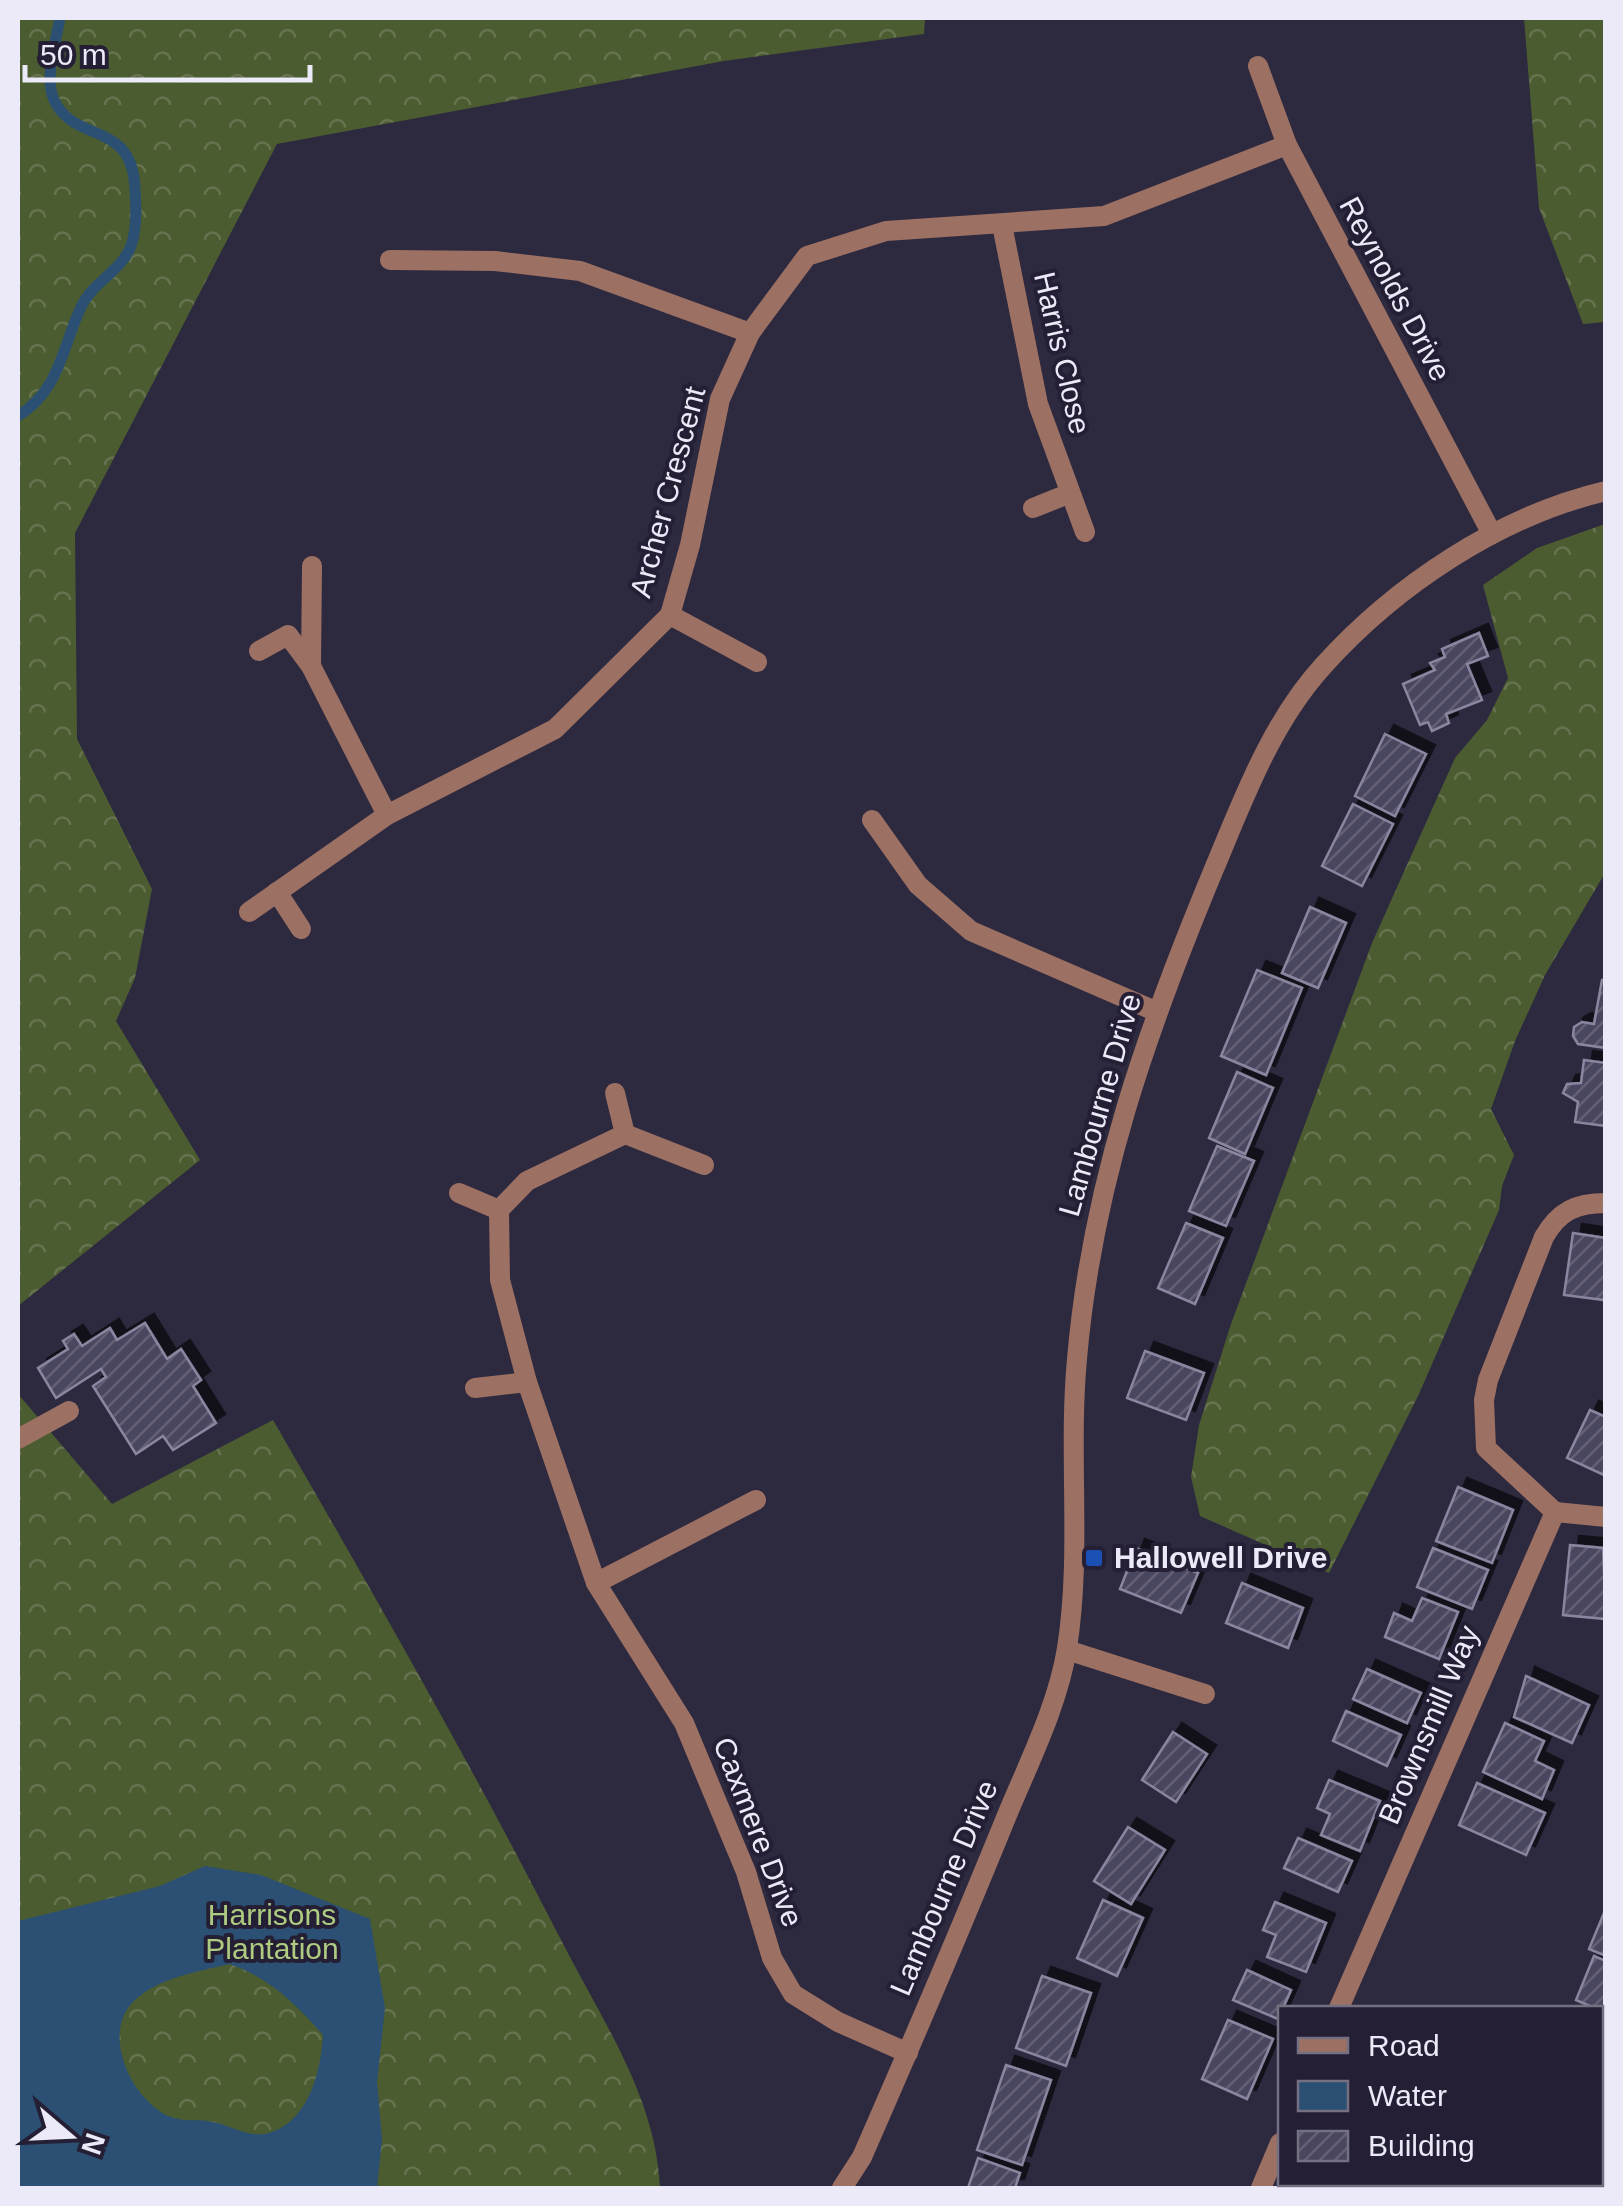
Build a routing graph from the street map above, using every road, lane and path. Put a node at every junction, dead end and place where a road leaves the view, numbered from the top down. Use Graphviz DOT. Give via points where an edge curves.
graph roads {
  1 [pos="1258,66"];
  2 [pos="1287,145"];
  3 [pos="1002,225"];
  4 [pos="390,260"];
  5 [pos="750,333"];
  6 [pos="1606,492"];
  7 [pos="1068,494"];
  8 [pos="1033,508"];
  9 [pos="1085,532"];
  10 [pos="1492,534"];
  11 [pos="312,566"];
  12 [pos="670,614"];
  13 [pos="258,651"];
  14 [pos="757,662"];
  15 [pos="311,666"];
  16 [pos="386,816"];
  17 [pos="872,820"];
  18 [pos="277,892"];
  19 [pos="248,912"];
  20 [pos="301,929"];
  21 [pos="1155,1011"];
  22 [pos="615,1093"];
  23 [pos="625,1134"];
  24 [pos="704,1165"];
  25 [pos="459,1193"];
  26 [pos="1606,1203"];
  27 [pos="498,1210"];
  28 [pos="526,1382"];
  29 [pos="475,1388"];
  30 [pos="70,1411"];
  31 [pos="18,1439"];
  32 [pos="756,1500"];
  33 [pos="1554,1512"];
  34 [pos="1606,1517"];
  35 [pos="596,1582"];
  36 [pos="1067,1650"];
  37 [pos="1205,1694"];
  38 [pos="1340,2006"];
  39 [pos="908,2053"];
  40 [pos="1278,2148"];
  41 [pos="842,2188"];
  42 [pos="1260,2188"];
  1 -- 2 [label="street, Reynolds Drive"];
  2 -- 3 [label="street, Archer Crescent" via="1104,216"];
  2 -- 10 [label="street, Reynolds Drive"];
  3 -- 5 [label="street, Archer Crescent" via="886,231 807,256"];
  3 -- 7 [label="street, Harris Close" via="1038,404"];
  4 -- 5 [label="street" via="495,261 580,271"];
  5 -- 12 [label="street, Archer Crescent" via="720,399"];
  6 -- 10 [label="street, Lambourne Drive"];
  7 -- 8 [label="street"];
  7 -- 9 [label="street, Harris Close"];
  10 -- 21 [label="street, Lambourne Drive" via="1394,598 1321,668 1245,794"];
  11 -- 15 [label="street"];
  12 -- 14 [label="street"];
  12 -- 16 [label="street, Archer Crescent" via="555,728"];
  13 -- 15 [label="street" via="288,635"];
  15 -- 16 [label="street"];
  16 -- 18 [label="street, Archer Crescent"];
  17 -- 21 [label="street" via="918,885 970,930"];
  18 -- 19 [label="street, Archer Crescent"];
  18 -- 20 [label="street"];
  21 -- 36 [label="street, Lambourne Drive" via="1100,1191 1076,1361"];
  22 -- 23 [label="street"];
  23 -- 24 [label="street"];
  23 -- 27 [label="street" via="527,1181"];
  25 -- 27 [label="street"];
  26 -- 33 [label="street" via="1569,1208 1549,1228 1484,1400 1486,1448"];
  27 -- 28 [label="street, Caxmere Drive" via="500,1280"];
  28 -- 29 [label="street"];
  28 -- 35 [label="street, Caxmere Drive"];
  30 -- 31 [label="street"];
  32 -- 35 [label="street"];
  33 -- 34 [label="street"];
  33 -- 38 [label="street, Brownsmill Way"];
  35 -- 39 [label="street, Caxmere Drive" via="684,1723 746,1872 772,1958 792,1994"];
  36 -- 37 [label="street"];
  36 -- 39 [label="street, Lambourne Drive" via="1030,1758"];
  39 -- 41 [label="street, Lambourne Drive"];
  40 -- 42 [label="street"];
}
